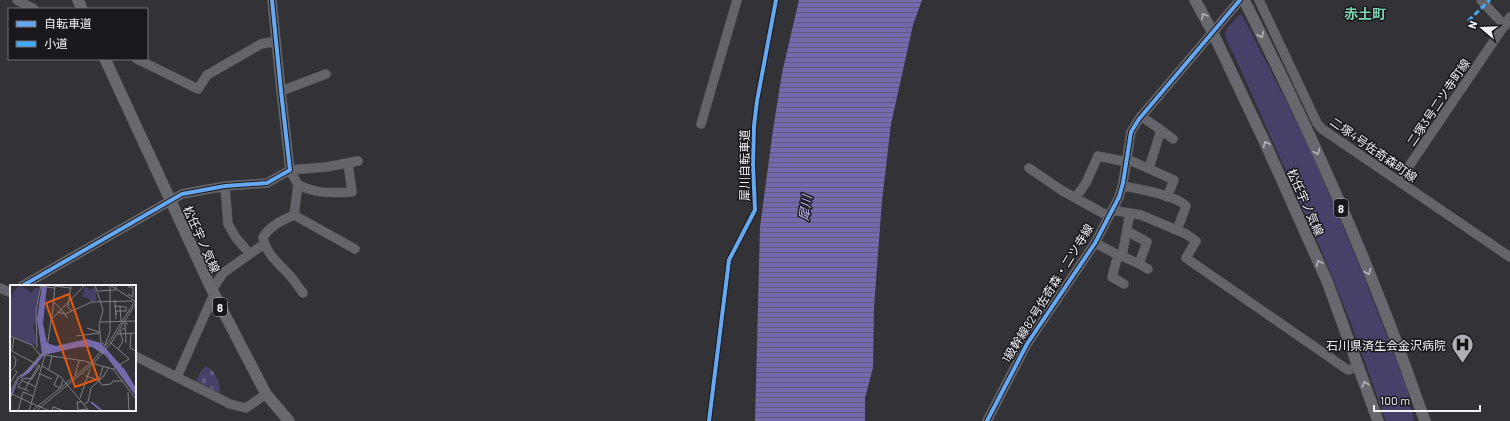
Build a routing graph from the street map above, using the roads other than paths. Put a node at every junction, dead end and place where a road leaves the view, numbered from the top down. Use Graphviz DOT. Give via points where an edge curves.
graph roads {
  1 [pos="17,0"];
  2 [pos="272,0"];
  3 [pos="737,0"];
  4 [pos="1195,0"];
  5 [pos="1240,0"];
  6 [pos="1244,0"];
  7 [pos="1259,0"];
  8 [pos="1481,0"];
  9 [pos="32,8"];
  10 [pos="1510,17"];
  11 [pos="1505,26"];
  12 [pos="1213,33"];
  13 [pos="276,41"];
  14 [pos="105,60"];
  15 [pos="139,60"];
  16 [pos="326,74"];
  17 [pos="281,91"];
  18 [pos="1141,116"];
  19 [pos="701,124"];
  20 [pos="1307,129"];
  21 [pos="1322,129"];
  22 [pos="1160,130"];
  23 [pos="1172,138"];
  24 [pos="1127,160"];
  25 [pos="358,161"];
  26 [pos="348,163"];
  27 [pos="1029,168"];
  28 [pos="1149,168"];
  29 [pos="290,170"];
  30 [pos="1398,181"];
  31 [pos="298,185"];
  32 [pos="225,186"];
  33 [pos="1123,186"];
  34 [pos="1076,197"];
  35 [pos="1167,197"];
  36 [pos="171,200"];
  37 [pos="1110,213"];
  38 [pos="1130,213"];
  39 [pos="294,215"];
  40 [pos="1177,230"];
  41 [pos="1127,231"];
  42 [pos="1095,243"];
  43 [pos="264,244"];
  44 [pos="355,249"];
  45 [pos="250,254"];
  46 [pos="1120,255"];
  47 [pos="1510,257"];
  48 [pos="1139,264"];
  49 [pos="1148,269"];
  50 [pos="1124,284"];
  51 [pos="24,285"];
  52 [pos="0,288"];
  53 [pos="213,292"];
  54 [pos="10,293"];
  55 [pos="303,293"];
  56 [pos="136,356"];
  57 [pos="1359,366"];
  58 [pos="177,377"];
  59 [pos="266,394"];
  60 [pos="290,421"];
  61 [pos="987,421"];
  62 [pos="1378,421"];
  63 [pos="1425,421"];
  1 -- 9 [label="street"];
  2 -- 13 [label="street"];
  3 -- 19 [label="street"];
  12 -- 4 [label="main road, 松任宇ノ気線, one-way"];
  5 -- 12 [label="street, 1級幹線82号佐奇森・二ツ寺線"];
  6 -- 20 [label="main road, 8, one-way"];
  7 -- 21 [label="street, 二塚4号佐奇森町線"];
  8 -- 11 [label="street"];
  10 -- 11 [label="street, 二塚3号二ツ寺町線"];
  11 -- 30 [label="street, 二塚3号二ツ寺町線"];
  12 -- 18 [label="street, 1級幹線82号佐奇森・二ツ寺線"];
  57 -- 12 [label="main road, 松任宇ノ気線, one-way" via="1327,281"];
  13 -- 15 [label="street" via="261,44 207,74 198,89"];
  13 -- 17 [label="street"];
  14 -- 36 [label="main road, 松任宇ノ気線 / 8"];
  16 -- 17 [label="street"];
  17 -- 29 [label="street"];
  18 -- 22 [label="street"];
  18 -- 24 [label="street, 1級幹線82号佐奇森・二ツ寺線" via="1131,132"];
  20 -- 21 [label="street"];
  20 -- 63 [label="main road, 8, one-way" via="1386,316"];
  21 -- 30 [label="street, 二塚4号佐奇森町線"];
  22 -- 23 [label="street"];
  22 -- 28 [label="street"];
  24 -- 28 [label="street"];
  24 -- 33 [label="street, 1級幹線82号佐奇森・二ツ寺線"];
  24 -- 34 [label="street" via="1098,156 1086,183"];
  25 -- 26 [label="street"];
  26 -- 29 [label="street"];
  26 -- 31 [label="street" via="352,192 324,194"];
  27 -- 34 [label="street"];
  28 -- 35 [label="street" via="1174,180"];
  29 -- 31 [label="street"];
  29 -- 32 [label="street" via="267,183"];
  30 -- 47 [label="street, 二塚4号佐奇森町線"];
  31 -- 39 [label="street"];
  32 -- 36 [label="street" via="182,194"];
  32 -- 45 [label="street" via="228,224"];
  33 -- 35 [label="street"];
  33 -- 37 [label="street, 1級幹線82号佐奇森・二ツ寺線"];
  34 -- 37 [label="street"];
  35 -- 40 [label="street" via="1186,206"];
  36 -- 51 [label="street"];
  36 -- 53 [label="main road, 松任宇ノ気線 / 8"];
  37 -- 38 [label="street"];
  37 -- 42 [label="street, 1級幹線82号佐奇森・二ツ寺線"];
  38 -- 40 [label="street"];
  38 -- 41 [label="street"];
  39 -- 43 [label="street" via="277,222 268,230 263,237"];
  39 -- 44 [label="street"];
  40 -- 57 [label="street" via="1196,241 1186,258 1348,370"];
  41 -- 46 [label="street"];
  41 -- 48 [label="street" via="1148,242"];
  42 -- 46 [label="street"];
  42 -- 61 [label="street, 1級幹線82号佐奇森・二ツ寺線" via="1027,344"];
  43 -- 45 [label="street"];
  43 -- 55 [label="street"];
  45 -- 53 [label="street" via="223,273"];
  46 -- 48 [label="street"];
  46 -- 50 [label="street" via="1112,277"];
  48 -- 49 [label="street"];
  52 -- 54 [label="street"];
  53 -- 58 [label="street"];
  53 -- 59 [label="main road, 松任宇ノ気線 / 8"];
  56 -- 58 [label="street"];
  62 -- 57 [label="main road, 松任宇ノ気線, one-way"];
  58 -- 59 [label="street" via="230,404 246,408"];
  59 -- 60 [label="main road, 松任宇ノ気線 / 8"];
}
